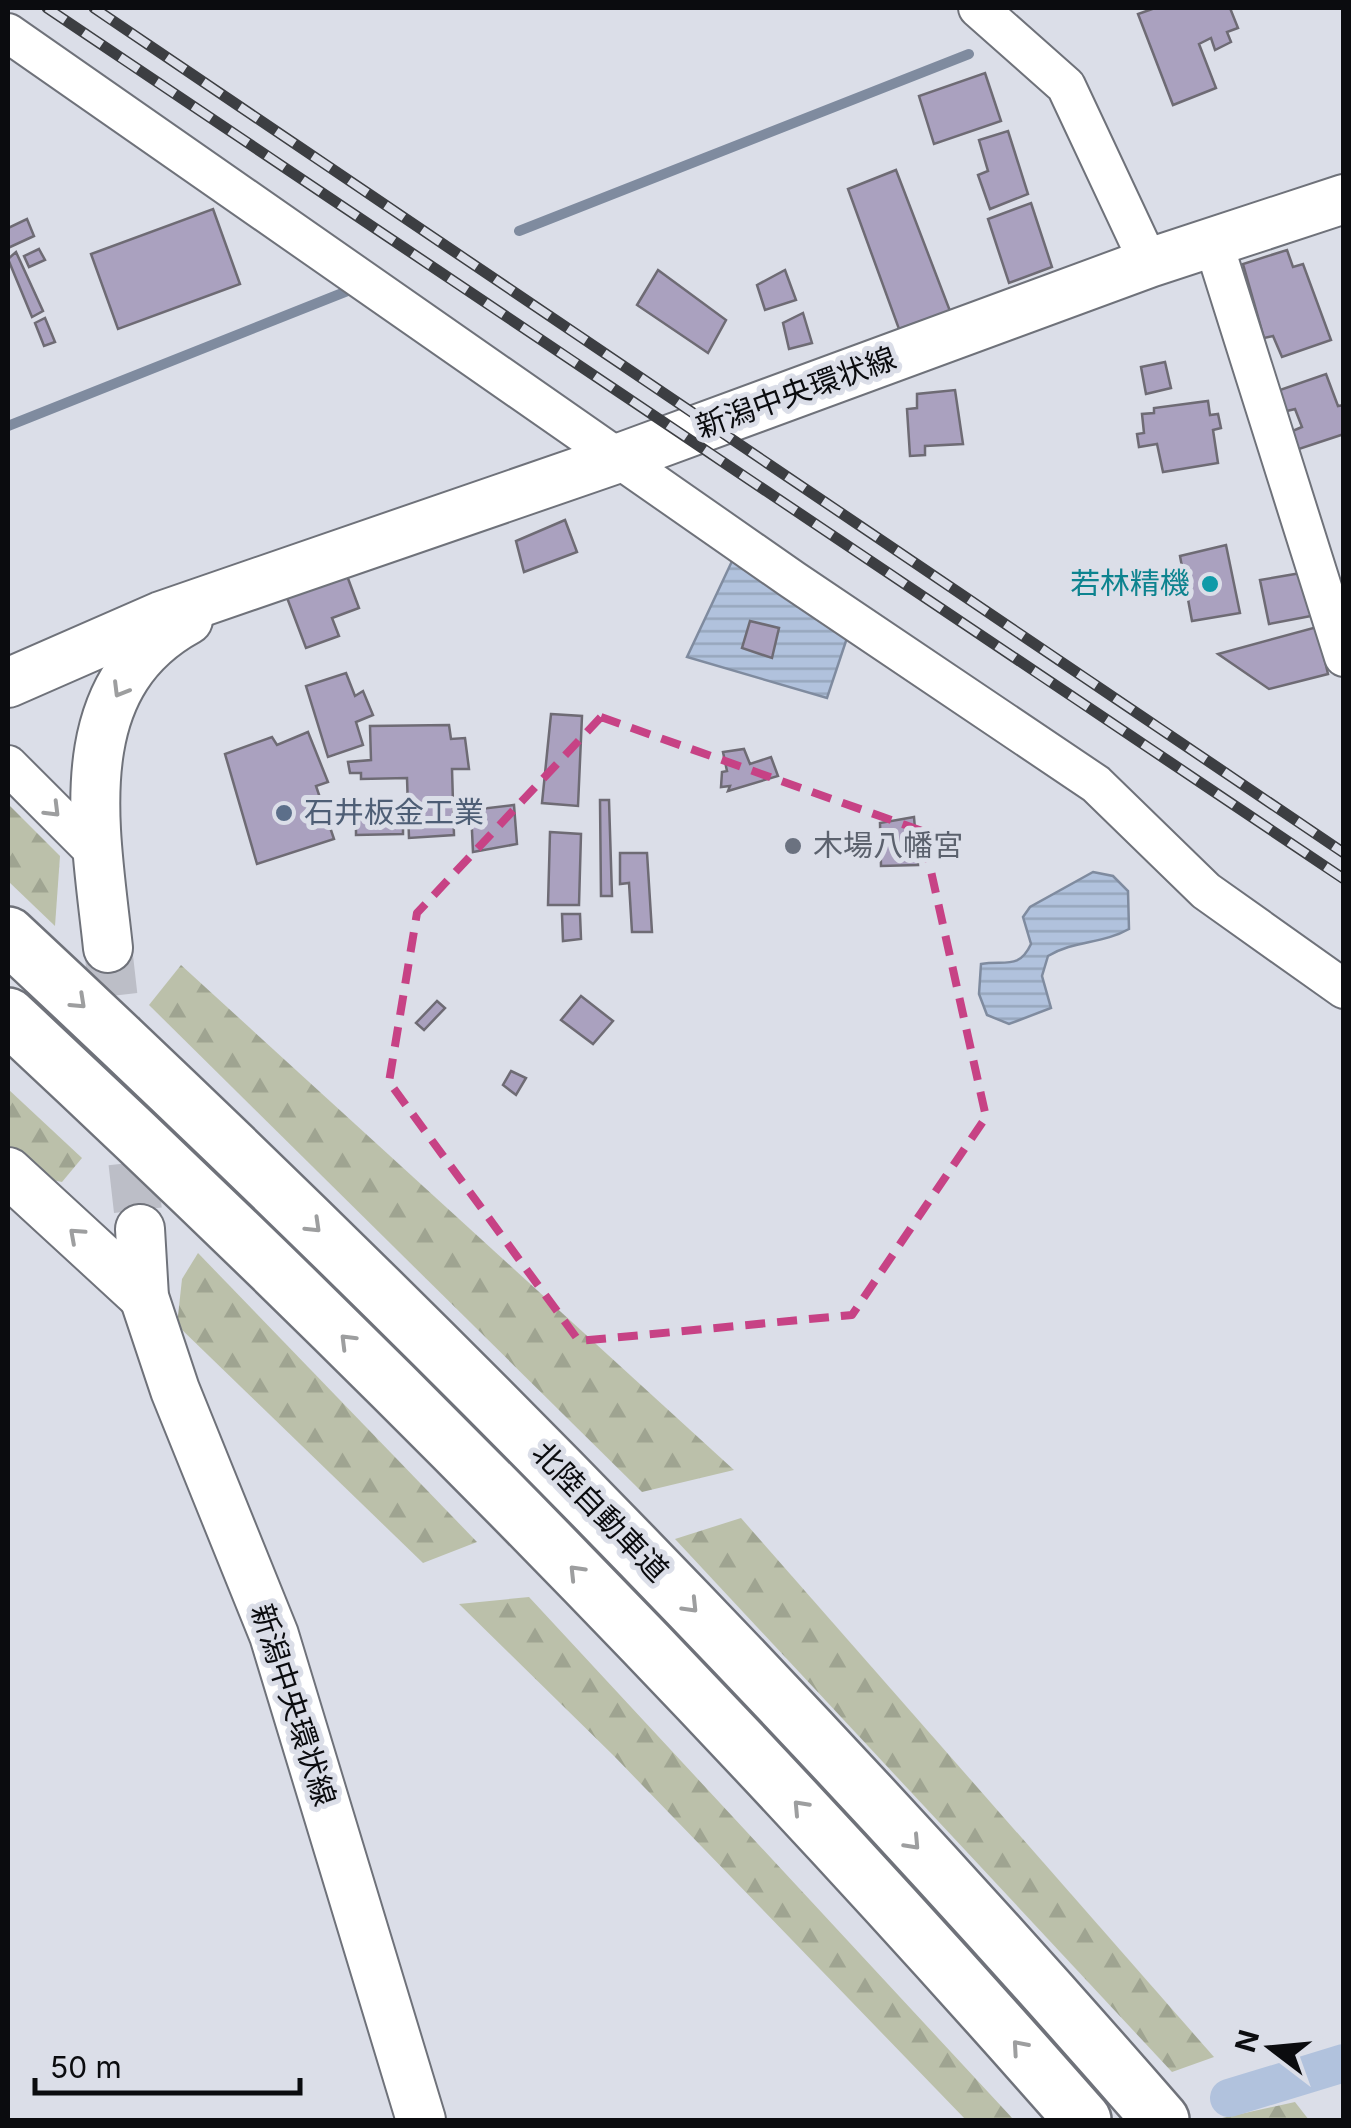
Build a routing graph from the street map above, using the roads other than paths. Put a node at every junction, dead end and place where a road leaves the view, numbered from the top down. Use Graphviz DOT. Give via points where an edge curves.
graph roads {
  1 [pos="978,8"];
  2 [pos="8,33"];
  3 [pos="1344,199"];
  4 [pos="1214,244"];
  5 [pos="1149,263"];
  6 [pos="622,456"];
  7 [pos="248,587"];
  8 [pos="1344,658"];
  9 [pos="8,683"];
  10 [pos="8,765"];
  11 [pos="98,855"];
  12 [pos="8,935"];
  13 [pos="108,948"];
  14 [pos="1344,989"];
  15 [pos="8,1016"];
  16 [pos="8,1172"];
  17 [pos="140,1229"];
  18 [pos="144,1298"];
  19 [pos="422,2120"];
  20 [pos="1083,2120"];
  21 [pos="1161,2120"];
  1 -- 5 [label="street" via="1066,86"];
  2 -- 6 [label="street"];
  3 -- 4 [label="main road, 新潟中央環状線"];
  4 -- 5 [label="main road, 新潟中央環状線"];
  4 -- 8 [label="street"];
  5 -- 6 [label="main road, 新潟中央環状線"];
  6 -- 7 [label="main road, 新潟中央環状線"];
  6 -- 14 [label="street" via="1096,784 1206,891"];
  7 -- 9 [label="main road, 新潟中央環状線" via="162,616"];
  7 -- 11 [label="main road, 新潟中央環状線, one-way" via="180,624 140,660 114,698 92,786"];
  10 -- 11 [label="street, one-way"];
  11 -- 13 [label="main road, 新潟中央環状線"];
  12 -- 21 [label="highway, 北陸自動車道, one-way" via="584,1493 995,1931"];
  20 -- 15 [label="highway, 北陸自動車道, one-way" via="812,1820 531,1524"];
  18 -- 16 [label="main road, 新潟中央環状線, one-way"];
  17 -- 18 [label="main road, 新潟中央環状線"];
  18 -- 19 [label="main road, 新潟中央環状線" via="174,1390 274,1636"];
}
